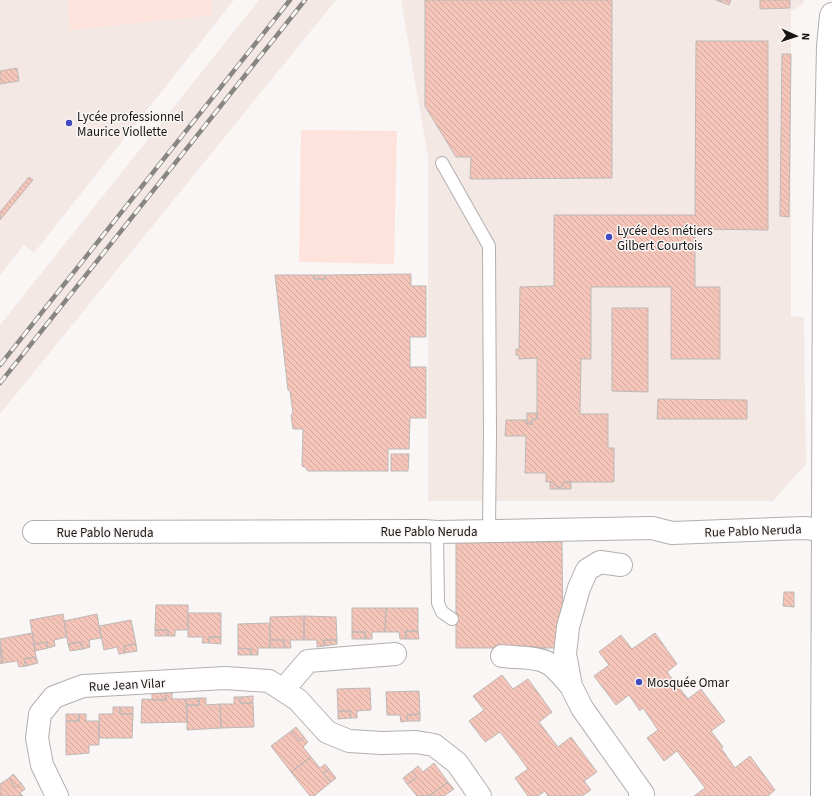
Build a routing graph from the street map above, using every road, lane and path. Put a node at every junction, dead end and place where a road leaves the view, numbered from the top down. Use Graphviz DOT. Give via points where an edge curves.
graph roads {
  1 [pos="832,14"];
  2 [pos="442,163"];
  3 [pos="828,236"];
  4 [pos="828,320"];
  5 [pos="828,454"];
  6 [pos="824,530"];
  7 [pos="489,531"];
  8 [pos="34,532"];
  9 [pos="436,532"];
  10 [pos="621,565"];
  11 [pos="452,619"];
  12 [pos="395,654"];
  13 [pos="502,656"];
  14 [pos="571,686"];
  15 [pos="283,690"];
  16 [pos="57,796"];
  17 [pos="480,796"];
  18 [pos="640,796"];
  19 [pos="822,796"];
  1 -- 3 [label="street" via="828,46"];
  2 -- 7 [label="lane" via="489,246"];
  3 -- 4 [label="street"];
  4 -- 5 [label="street"];
  5 -- 6 [label="street"];
  6 -- 7 [label="street, Rue Pablo Neruda" via="804,528 672,532 652,528"];
  6 -- 19 [label="street"];
  7 -- 9 [label="street, Rue Pablo Neruda"];
  8 -- 9 [label="street, Rue Pablo Neruda"];
  9 -- 11 [label="lane" via="438,603 442,612"];
  10 -- 14 [label="street" via="600,562 588,570 579,588 568,627 565,654"];
  12 -- 15 [label="street" via="308,661"];
  13 -- 14 [label="street" via="545,662 559,672"];
  14 -- 18 [label="street" via="582,708 643,794"];
  15 -- 16 [label="street, Rue Jean Vilar" via="269,681 225,678 83,686 54,697 40,714 37,738 42,765"];
  15 -- 17 [label="street, Rue Jean Vilar" via="298,700 327,732 349,741 416,742 434,745 457,763"];
}
